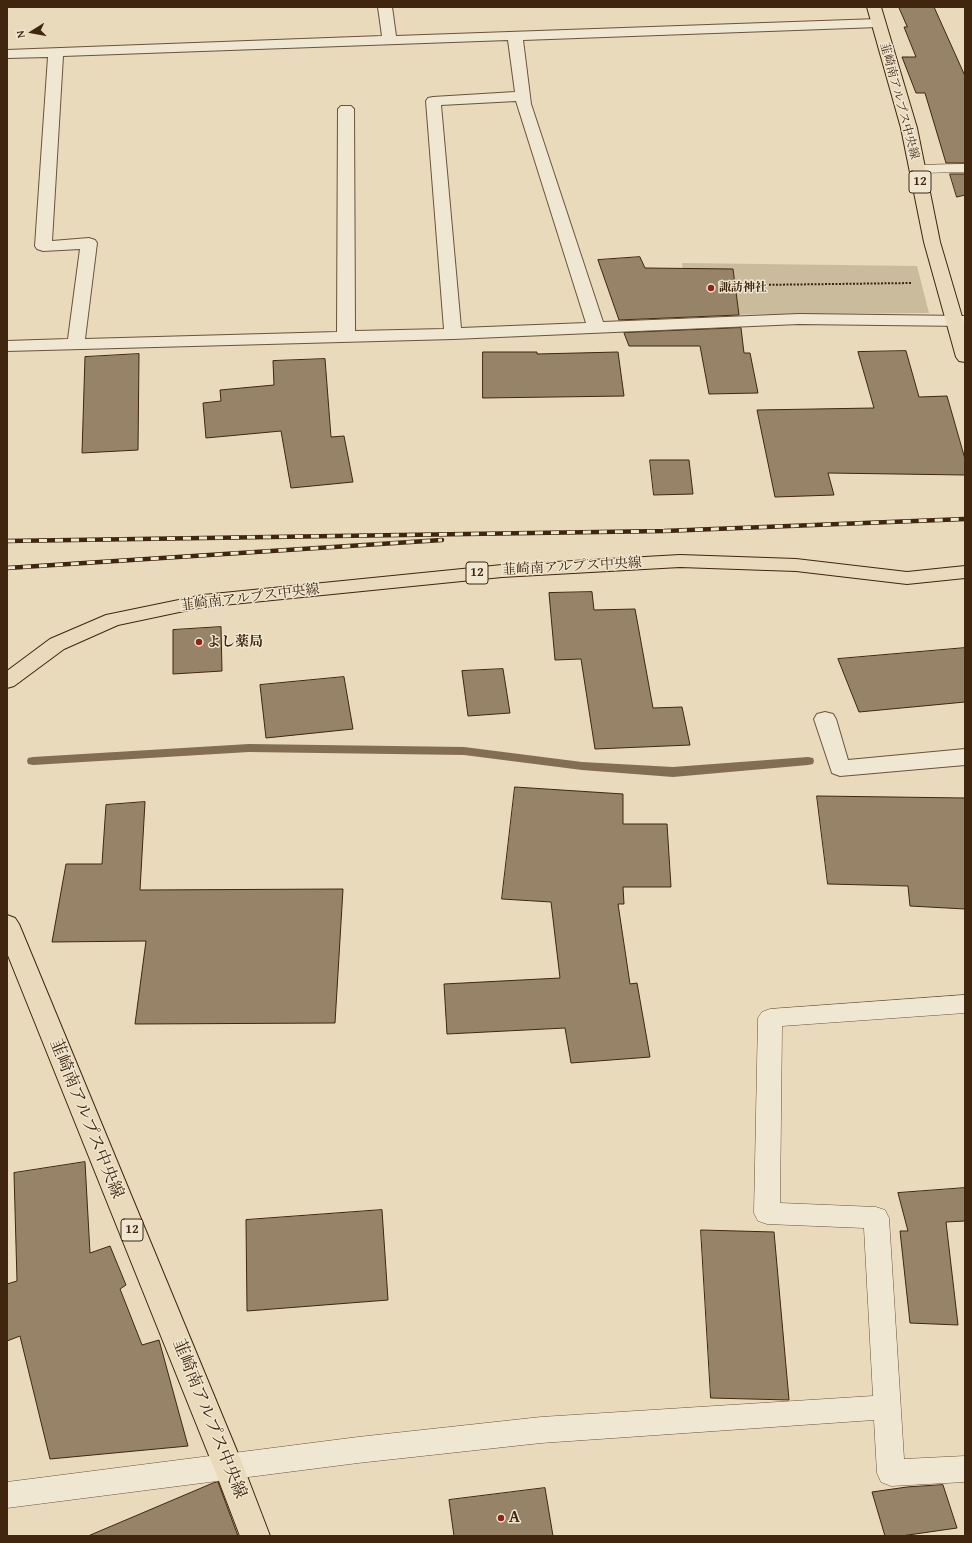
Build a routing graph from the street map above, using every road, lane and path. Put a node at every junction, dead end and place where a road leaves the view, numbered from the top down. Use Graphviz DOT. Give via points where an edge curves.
graph roads {
  1 [pos="385,7"];
  2 [pos="874,7"];
  3 [pos="878,24"];
  4 [pos="515,36"];
  5 [pos="390,41"];
  6 [pos="56,52"];
  7 [pos="7,54"];
  8 [pos="523,96"];
  9 [pos="346,109"];
  10 [pos="965,168"];
  11 [pos="918,169"];
  12 [pos="944,283"];
  13 [pos="755,285"];
  14 [pos="959,322"];
  15 [pos="596,326"];
  16 [pos="453,334"];
  17 [pos="346,337"];
  18 [pos="76,344"];
  19 [pos="7,346"];
  20 [pos="965,357"];
  21 [pos="965,572"];
  22 [pos="7,681"];
  23 [pos="825,719"];
  24 [pos="965,757"];
  25 [pos="7,924"];
  26 [pos="965,1004"];
  27 [pos="887,1407"];
  28 [pos="229,1468"];
  29 [pos="965,1469"];
  30 [pos="7,1495"];
  31 [pos="255,1536"];
  1 -- 5 [label="street"];
  2 -- 3 [label="main road, 韮崎南アルプス中央線 / 12"];
  3 -- 4 [label="street"];
  3 -- 11 [label="main road, 韮崎南アルプス中央線 / 12" via="909,128"];
  4 -- 5 [label="street"];
  4 -- 8 [label="street"];
  5 -- 6 [label="street"];
  6 -- 7 [label="street"];
  6 -- 18 [label="street" via="43,246 89,243"];
  8 -- 15 [label="street"];
  8 -- 16 [label="street" via="433,101"];
  9 -- 17 [label="street"];
  10 -- 11 [label="lane"];
  11 -- 12 [label="main road, 韮崎南アルプス中央線 / 12" via="932,242"];
  12 -- 13 [label="path"];
  12 -- 14 [label="main road, 韮崎南アルプス中央線 / 12"];
  14 -- 15 [label="street" via="799,318"];
  14 -- 20 [label="main road, 韮崎南アルプス中央線 / 12"];
  15 -- 16 [label="street"];
  16 -- 17 [label="street"];
  17 -- 18 [label="street"];
  18 -- 19 [label="street"];
  21 -- 22 [label="main road, 韮崎南アルプス中央線 / 12" via="907,578 796,565 680,560 502,570 203,601 113,620 57,644"];
  23 -- 24 [label="street" via="840,768"];
  25 -- 28 [label="main road, 韮崎南アルプス中央線 / 12"];
  26 -- 27 [label="lane" via="770,1018 767,1213 876,1218"];
  27 -- 28 [label="lane" via="541,1430 358,1450"];
  27 -- 29 [label="lane" via="891,1472"];
  28 -- 30 [label="lane"];
  28 -- 31 [label="main road, 韮崎南アルプス中央線 / 12"];
}
